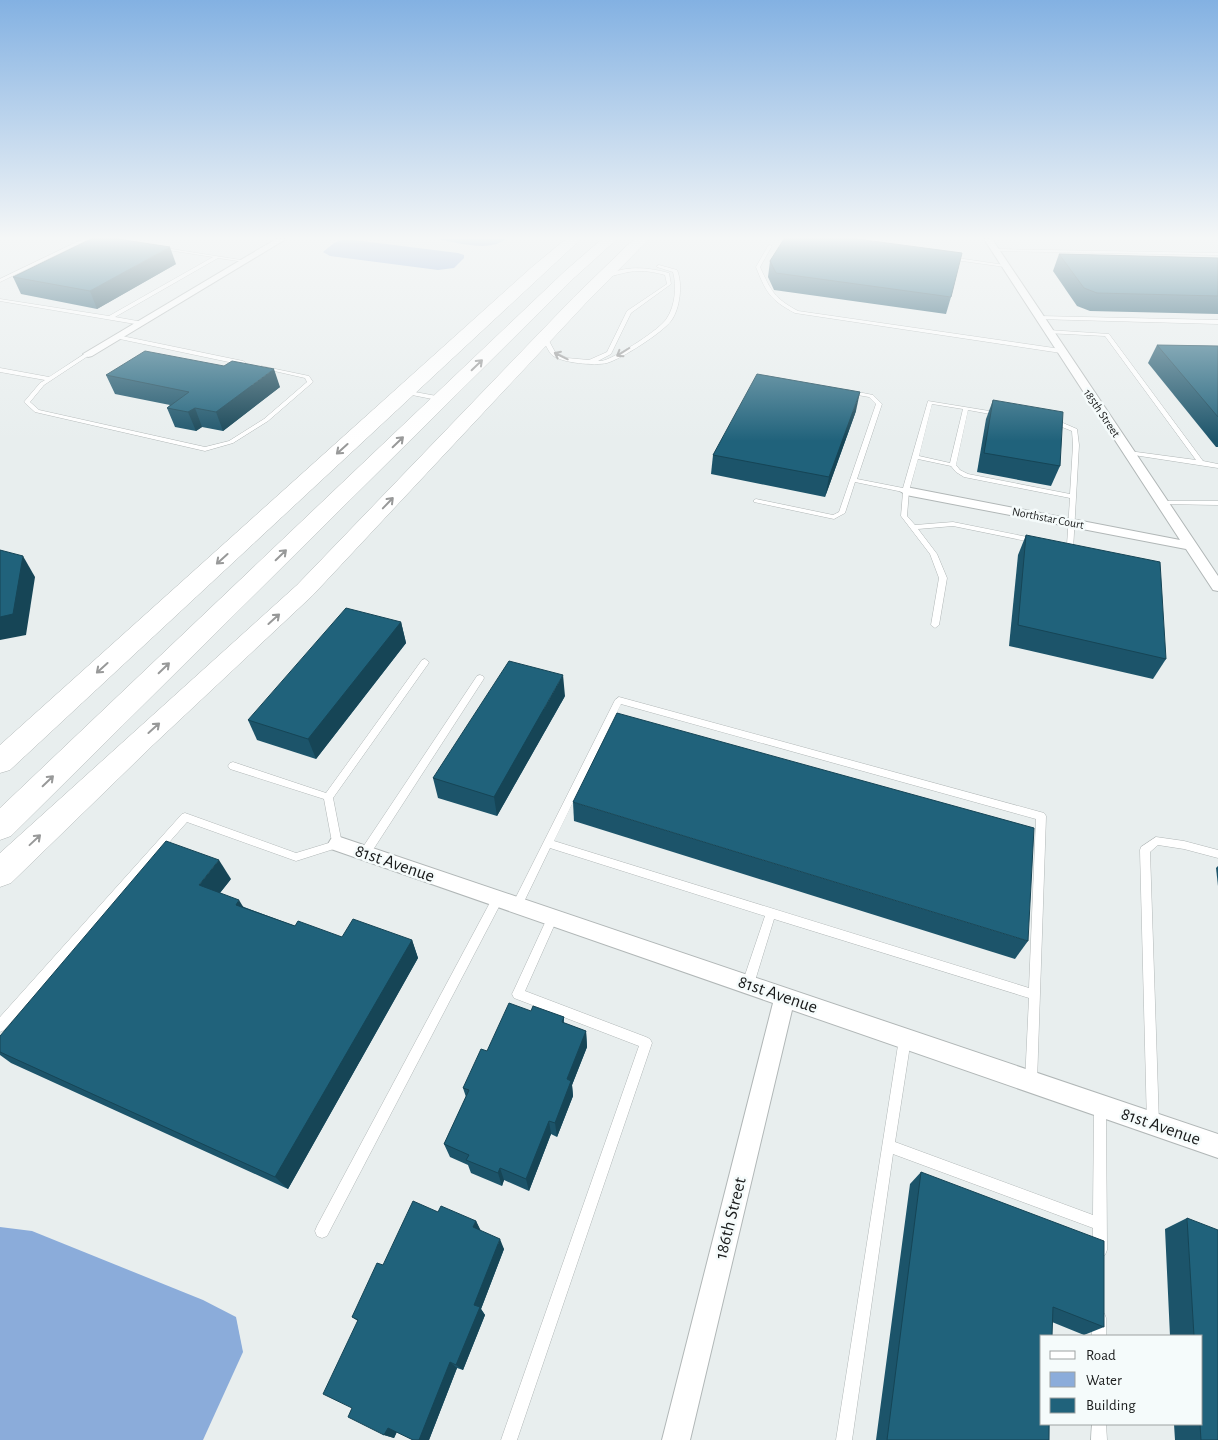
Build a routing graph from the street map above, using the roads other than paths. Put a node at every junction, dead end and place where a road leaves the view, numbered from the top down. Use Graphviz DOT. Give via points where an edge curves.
graph roads {
  1 [pos="38,306"];
  2 [pos="131,306"];
  3 [pos="169,306"];
  4 [pos="498,306"];
  5 [pos="537,306"];
  6 [pos="576,306"];
  7 [pos="637,306"];
  8 [pos="672,306"];
  9 [pos="786,306"];
  10 [pos="1031,306"];
  11 [pos="110,318"];
  12 [pos="1039,318"];
  13 [pos="1218,322"];
  14 [pos="141,323"];
  15 [pos="1048,332"];
  16 [pos="118,337"];
  17 [pos="545,338"];
  18 [pos="1061,351"];
  19 [pos="88,354"];
  20 [pos="590,362"];
  21 [pos="0,370"];
  22 [pos="50,379"];
  23 [pos="838,390"];
  24 [pos="404,392"];
  25 [pos="442,400"];
  26 [pos="966,408"];
  27 [pos="1129,453"];
  28 [pos="915,458"];
  29 [pos="1201,464"];
  30 [pos="953,465"];
  31 [pos="1218,466"];
  32 [pos="853,480"];
  33 [pos="906,491"];
  34 [pos="1073,497"];
  35 [pos="756,501"];
  36 [pos="1162,503"];
  37 [pos="1218,503"];
  38 [pos="1072,523"];
  39 [pos="913,528"];
  40 [pos="1190,546"];
  41 [pos="1070,548"];
  42 [pos="1079,550"];
  43 [pos="1218,587"];
  44 [pos="934,625"];
  45 [pos="425,662"];
  46 [pos="480,678"];
  47 [pos="0,762"];
  48 [pos="233,766"];
  49 [pos="328,796"];
  50 [pos="0,827"];
  51 [pos="547,843"];
  52 [pos="337,844"];
  53 [pos="365,853"];
  54 [pos="1218,854"];
  55 [pos="0,873"];
  56 [pos="507,902"];
  57 [pos="771,913"];
  58 [pos="553,917"];
  59 [pos="748,984"];
  60 [pos="1035,995"];
  61 [pos="785,997"];
  62 [pos="0,1026"];
  63 [pos="905,1038"];
  64 [pos="1031,1082"];
  65 [pos="1100,1106"];
  66 [pos="1153,1124"];
  67 [pos="888,1146"];
  68 [pos="1218,1146"];
  69 [pos="1100,1224"];
  70 [pos="322,1231"];
  71 [pos="1100,1262"];
  72 [pos="1100,1308"];
  73 [pos="1099,1335"];
  74 [pos="1099,1425"];
  75 [pos="509,1440"];
  76 [pos="676,1440"];
  77 [pos="844,1440"];
  78 [pos="1099,1440"];
  1 -- 11 [label="lane"];
  2 -- 11 [label="lane"];
  3 -- 14 [label="street"];
  4 -- 24 [label="highway"];
  25 -- 5 [label="highway, one-way"];
  6 -- 17 [label="highway"];
  7 -- 20 [label="lane" via="629,312 609,353"];
  8 -- 20 [label="lane, one-way" via="668,320 649,336 607,362"];
  9 -- 18 [label="lane" via="797,312"];
  10 -- 12 [label="street, 185th Street"];
  11 -- 14 [label="lane"];
  12 -- 13 [label="lane"];
  12 -- 15 [label="street, 185th Street"];
  14 -- 16 [label="street"];
  15 -- 18 [label="street, 185th Street"];
  15 -- 29 [label="lane" via="1107,335"];
  16 -- 19 [label="street"];
  16 -- 22 [label="lane" via="291,373 307,377 310,382 266,420 230,442 205,449 37,412 27,402"];
  20 -- 17 [label="lane, one-way" via="566,360 553,353"];
  55 -- 17 [label="highway, one-way" via="305,590"];
  18 -- 27 [label="street, 185th Street"];
  19 -- 22 [label="lane"];
  21 -- 22 [label="lane"];
  23 -- 32 [label="lane" via="871,396 879,404"];
  24 -- 25 [label="lane"];
  24 -- 47 [label="highway, one-way"];
  50 -- 25 [label="highway, one-way"];
  26 -- 28 [label="lane" via="930,402"];
  26 -- 30 [label="lane"];
  26 -- 34 [label="lane" via="1063,425 1075,430"];
  27 -- 29 [label="lane"];
  27 -- 36 [label="street, 185th Street"];
  28 -- 30 [label="lane"];
  28 -- 33 [label="lane"];
  29 -- 31 [label="lane"];
  30 -- 34 [label="lane" via="966,476"];
  32 -- 33 [label="lane"];
  32 -- 35 [label="lane" via="842,513 834,517"];
  33 -- 38 [label="street, Northstar Court"];
  33 -- 39 [label="lane" via="904,516"];
  34 -- 38 [label="lane"];
  36 -- 37 [label="lane"];
  36 -- 40 [label="street, 185th Street"];
  38 -- 40 [label="street, Northstar Court"];
  38 -- 41 [label="lane"];
  39 -- 41 [label="lane" via="953,524"];
  39 -- 44 [label="lane" via="933,554 943,578"];
  40 -- 43 [label="street, 185th Street"];
  41 -- 42 [label="lane"];
  45 -- 49 [label="lane"];
  46 -- 53 [label="lane"];
  48 -- 49 [label="lane"];
  49 -- 52 [label="lane"];
  51 -- 56 [label="lane"];
  51 -- 57 [label="lane"];
  51 -- 60 [label="lane" via="619,700 1041,816"];
  52 -- 53 [label="street, 81st Avenue"];
  52 -- 62 [label="lane" via="296,857 185,817"];
  53 -- 56 [label="street, 81st Avenue"];
  54 -- 66 [label="lane" via="1156,841 1145,850"];
  56 -- 58 [label="street, 81st Avenue"];
  56 -- 70 [label="lane"];
  57 -- 59 [label="lane"];
  57 -- 60 [label="lane"];
  58 -- 59 [label="street, 81st Avenue"];
  58 -- 75 [label="lane" via="518,994 646,1043"];
  59 -- 61 [label="street, 81st Avenue"];
  60 -- 64 [label="lane"];
  61 -- 63 [label="street, 81st Avenue"];
  61 -- 76 [label="street, 186th Street"];
  63 -- 64 [label="street, 81st Avenue"];
  63 -- 67 [label="lane"];
  64 -- 65 [label="street, 81st Avenue"];
  65 -- 66 [label="street, 81st Avenue"];
  65 -- 69 [label="lane"];
  66 -- 68 [label="street, 81st Avenue"];
  67 -- 69 [label="lane"];
  67 -- 77 [label="lane"];
  69 -- 71 [label="lane"];
  72 -- 73 [label="lane"];
  74 -- 78 [label="lane"];
}
